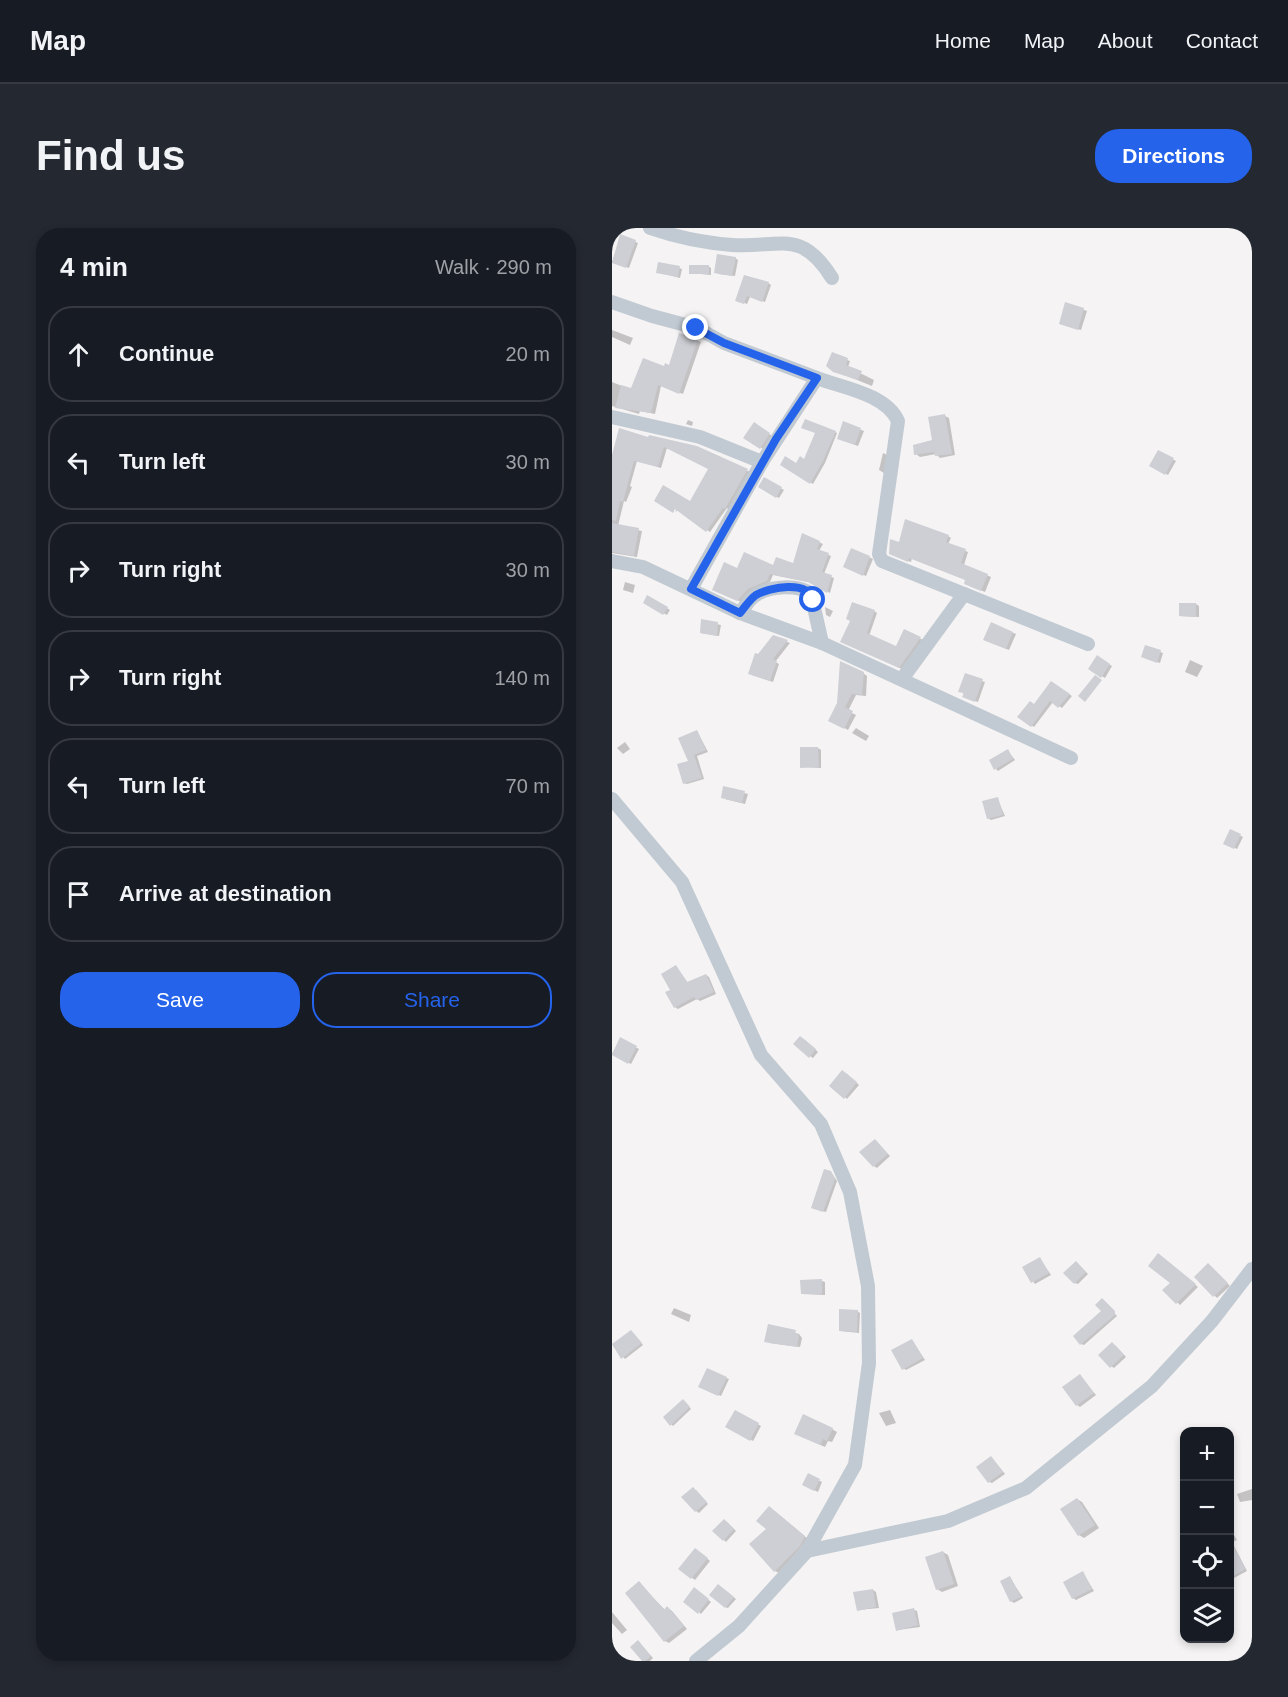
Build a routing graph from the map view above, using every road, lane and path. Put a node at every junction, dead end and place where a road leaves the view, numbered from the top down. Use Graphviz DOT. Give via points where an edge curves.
graph roads {
  1 [pos="650,228"];
  2 [pos="832,278"];
  3 [pos="612,302"];
  4 [pos="817,378"];
  5 [pos="612,417"];
  6 [pos="762,462"];
  7 [pos="612,561"];
  8 [pos="691,589"];
  9 [pos="963,594"];
  10 [pos="740,613"];
  11 [pos="822,643"];
  12 [pos="1088,644"];
  13 [pos="902,679"];
  14 [pos="1071,758"];
  15 [pos="612,799"];
  16 [pos="1252,1269"];
  17 [pos="807,1551"];
  18 [pos="696,1661"];
  1 -- 2 [label="street" via="670,236 733,245 787,243 807,248 820,257"];
  3 -- 4 [label="street" via="696,328 724,343"];
  4 -- 6 [label="street"];
  4 -- 9 [label="street" via="883,402 898,421 879,554 882,561"];
  5 -- 6 [label="street" via="700,437"];
  6 -- 8 [label="street"];
  7 -- 8 [label="street" via="643,567"];
  8 -- 10 [label="street"];
  9 -- 12 [label="street"];
  9 -- 13 [label="street"];
  10 -- 11 [label="street"];
  10 -- 11 [label="street" via="754,596 765,591 806,590 811,594"];
  11 -- 13 [label="street"];
  13 -- 14 [label="street"];
  15 -- 17 [label="street" via="682,882 761,1055 821,1124 850,1192 868,1286 868,1363 855,1465"];
  16 -- 17 [label="street" via="1212,1321 1152,1386 1026,1488 948,1521"];
  17 -- 18 [label="street" via="740,1626"];
}
